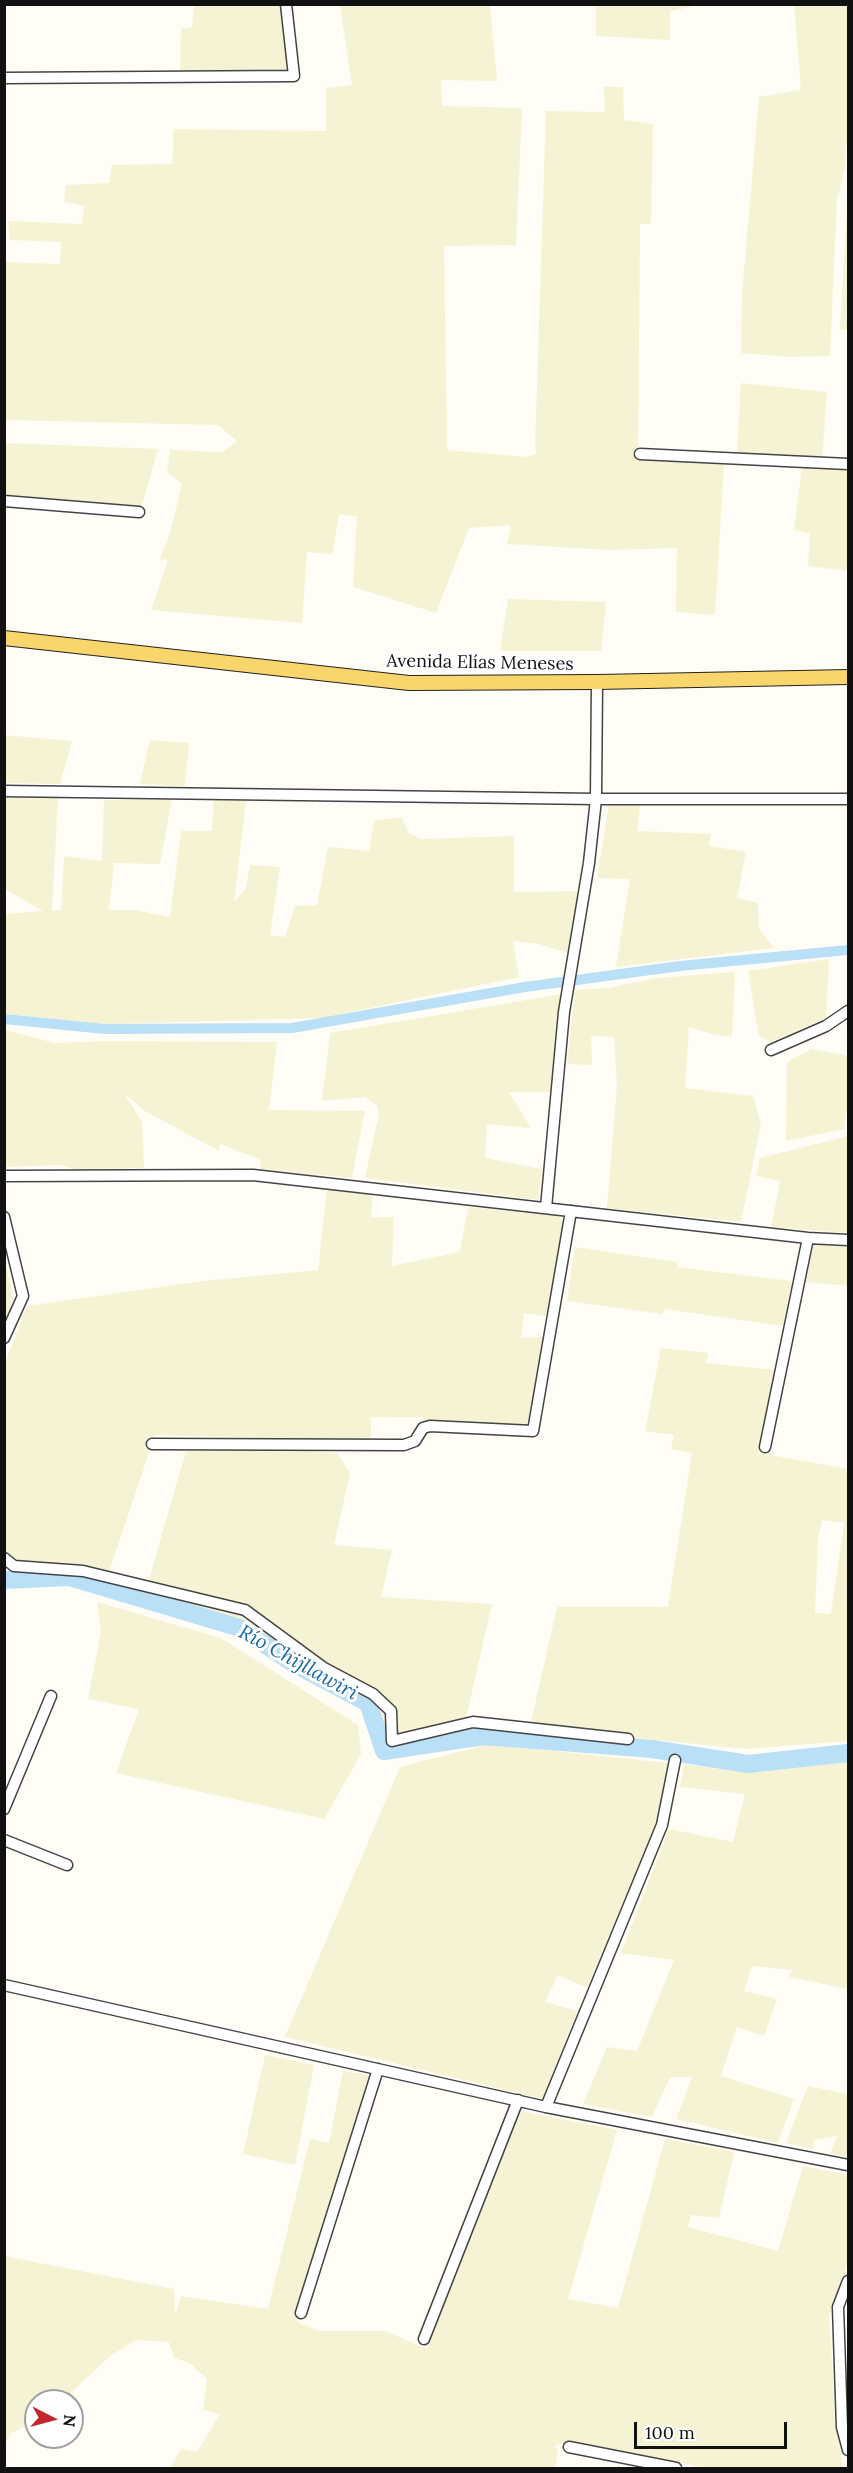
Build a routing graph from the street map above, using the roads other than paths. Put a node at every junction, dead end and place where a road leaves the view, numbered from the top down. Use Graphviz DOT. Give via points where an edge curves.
graph roads {
  1 [pos="286,4"];
  2 [pos="4,78"];
  3 [pos="640,454"];
  4 [pos="849,464"];
  5 [pos="4,501"];
  6 [pos="139,512"];
  7 [pos="4,638"];
  8 [pos="849,677"];
  9 [pos="597,682"];
  10 [pos="4,790"];
  11 [pos="596,799"];
  12 [pos="849,800"];
  13 [pos="849,1011"];
  14 [pos="771,1050"];
  15 [pos="4,1176"];
  16 [pos="546,1208"];
  17 [pos="571,1211"];
  18 [pos="4,1217"];
  19 [pos="807,1238"];
  20 [pos="849,1240"];
  21 [pos="4,1338"];
  22 [pos="152,1444"];
  23 [pos="765,1447"];
  24 [pos="4,1558"];
  25 [pos="51,1696"];
  26 [pos="628,1738"];
  27 [pos="675,1760"];
  28 [pos="4,1809"];
  29 [pos="4,1840"];
  30 [pos="67,1865"];
  31 [pos="4,1985"];
  32 [pos="378,2069"];
  33 [pos="518,2100"];
  34 [pos="546,2107"];
  35 [pos="849,2165"];
  36 [pos="849,2281"];
  37 [pos="301,2313"];
  38 [pos="424,2339"];
  39 [pos="845,2428"];
  40 [pos="569,2447"];
  41 [pos="849,2450"];
  42 [pos="676,2469"];
  1 -- 2 [label="street" via="294,76"];
  3 -- 4 [label="street"];
  5 -- 6 [label="street"];
  7 -- 9 [label="main road, Avenida Elías Meneses" via="409,683"];
  8 -- 9 [label="main road, Avenida Elías Meneses"];
  9 -- 11 [label="street"];
  10 -- 11 [label="street"];
  11 -- 12 [label="street"];
  11 -- 16 [label="street" via="568,989"];
  13 -- 14 [label="street" via="826,1026"];
  15 -- 16 [label="street" via="253,1175"];
  16 -- 17 [label="street"];
  17 -- 19 [label="street"];
  17 -- 22 [label="street" via="533,1431 430,1426 423,1428 415,1441 404,1445"];
  18 -- 21 [label="street" via="22,1296"];
  19 -- 20 [label="street"];
  19 -- 23 [label="street"];
  24 -- 26 [label="street" via="14,1566 83,1571 245,1610 324,1668 373,1694 391,1711 392,1741 473,1722"];
  25 -- 28 [label="street"];
  27 -- 34 [label="street" via="662,1825"];
  29 -- 30 [label="street"];
  31 -- 32 [label="street"];
  32 -- 33 [label="street"];
  32 -- 37 [label="street"];
  33 -- 34 [label="street"];
  33 -- 38 [label="street"];
  34 -- 35 [label="street"];
  36 -- 39 [label="street" via="838,2307"];
  39 -- 41 [label="street"];
  40 -- 42 [label="street"];
}
